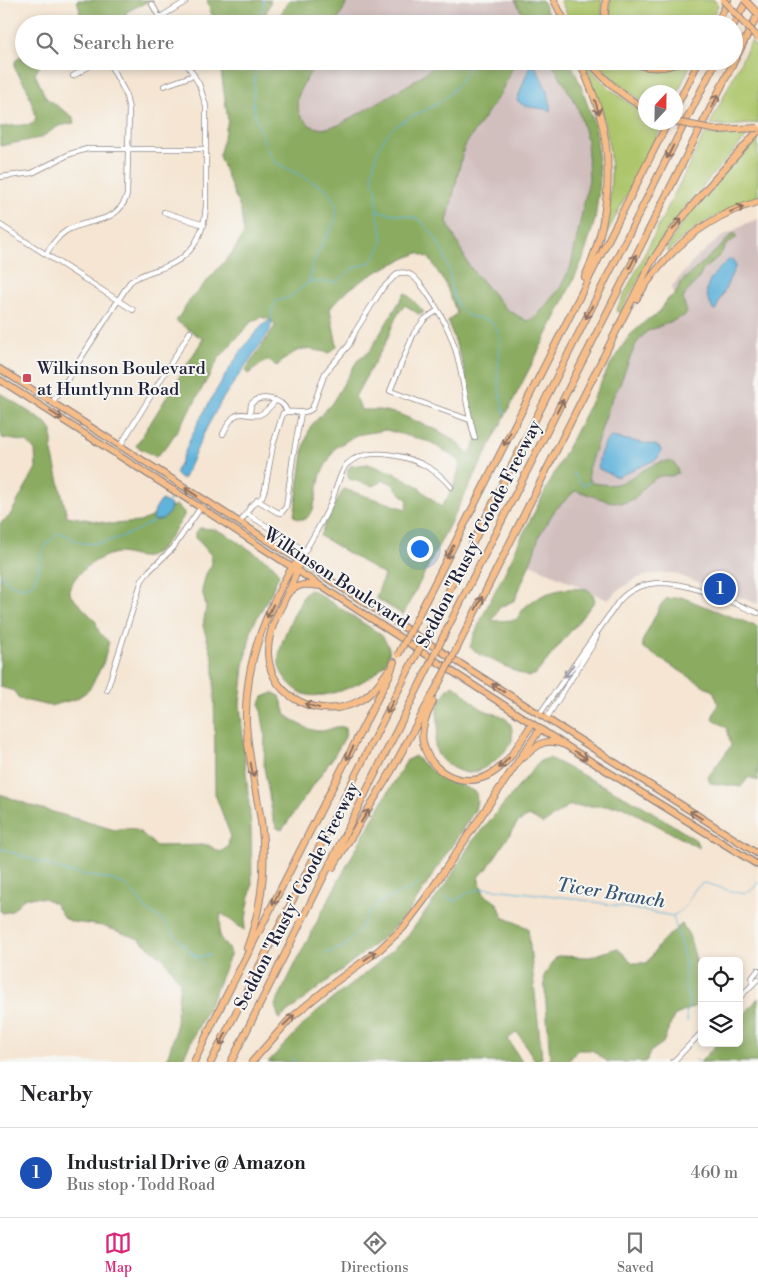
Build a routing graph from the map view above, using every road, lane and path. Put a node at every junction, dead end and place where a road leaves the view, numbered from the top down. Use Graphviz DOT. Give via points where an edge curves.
graph roads {
  1 [pos="554,0"];
  2 [pos="606,0"];
  3 [pos="723,0"];
  4 [pos="728,0"];
  5 [pos="746,0"];
  6 [pos="185,2"];
  7 [pos="152,4"];
  8 [pos="159,15"];
  9 [pos="163,15"];
  10 [pos="561,15"];
  11 [pos="605,15"];
  12 [pos="720,15"];
  13 [pos="737,15"];
  14 [pos="738,15"];
  15 [pos="757,16"];
  16 [pos="743,22"];
  17 [pos="758,38"];
  18 [pos="743,44"];
  19 [pos="83,70"];
  20 [pos="113,70"];
  21 [pos="191,70"];
  22 [pos="584,70"];
  23 [pos="598,70"];
  24 [pos="694,70"];
  25 [pos="711,70"];
  26 [pos="730,70"];
  27 [pos="194,75"];
  28 [pos="73,76"];
  29 [pos="164,86"];
  30 [pos="683,93"];
  31 [pos="638,105"];
  32 [pos="683,124"];
  33 [pos="664,130"];
  34 [pos="758,130"];
  35 [pos="128,148"];
  36 [pos="206,149"];
  37 [pos="0,177"];
  38 [pos="758,202"];
  39 [pos="164,212"];
  40 [pos="0,225"];
  41 [pos="204,225"];
  42 [pos="46,254"];
  43 [pos="117,300"];
  44 [pos="576,301"];
  45 [pos="133,310"];
  46 [pos="438,310"];
  47 [pos="625,311"];
  48 [pos="190,332"];
  49 [pos="0,369"];
  50 [pos="0,380"];
  51 [pos="275,402"];
  52 [pos="52,403"];
  53 [pos="286,411"];
  54 [pos="301,413"];
  55 [pos="250,414"];
  56 [pos="470,420"];
  57 [pos="97,432"];
  58 [pos="223,434"];
  59 [pos="93,438"];
  60 [pos="475,438"];
  61 [pos="120,446"];
  62 [pos="451,487"];
  63 [pos="257,500"];
  64 [pos="201,507"];
  65 [pos="246,513"];
  66 [pos="240,523"];
  67 [pos="277,546"];
  68 [pos="305,551"];
  69 [pos="299,561"];
  70 [pos="294,569"];
  71 [pos="320,586"];
  72 [pos="285,597"];
  73 [pos="758,613"];
  74 [pos="598,632"];
  75 [pos="394,662"];
  76 [pos="441,680"];
  77 [pos="107,690"];
  78 [pos="539,715"];
  79 [pos="546,719"];
  80 [pos="532,724"];
  81 [pos="540,728"];
  82 [pos="565,745"];
  83 [pos="516,765"];
  84 [pos="758,854"];
  85 [pos="758,865"];
  86 [pos="312,902"];
  87 [pos="758,970"];
  88 [pos="758,979"];
  89 [pos="233,982"];
  90 [pos="752,984"];
  91 [pos="743,994"];
  92 [pos="698,1036"];
  93 [pos="194,1062"];
  94 [pos="211,1062"];
  95 [pos="231,1062"];
  96 [pos="252,1062"];
  97 [pos="673,1062"];
  1 -- 10 [label="highway"];
  2 -- 11 [label="highway"];
  3 -- 13 [label="highway, bridge"];
  4 -- 12 [label="highway"];
  5 -- 14 [label="highway"];
  5 -- 15 [label="highway, bridge"];
  6 -- 9 [label="street"];
  7 -- 8 [label="street"];
  18 -- 15 [label="highway, Seddon \"Rusty\" Goode Freeway, one-way, bridge"];
  16 -- 17 [label="highway, bridge"];
  19 -- 28 [label="street"];
  20 -- 35 [label="street" via="126,98"];
  21 -- 27 [label="street"];
  22 -- 44 [label="highway, one-way" via="602,124 608,181 599,241"];
  23 -- 31 [label="highway"];
  24 -- 30 [label="highway"];
  25 -- 94 [label="highway, Seddon \"Rusty\" Goode Freeway, one-way, bridge"];
  86 -- 26 [label="highway, Seddon \"Rusty\" Goode Freeway, one-way, bridge"];
  27 -- 29 [label="street"];
  27 -- 36 [label="street" via="206,106"];
  32 -- 34 [label="highway, bridge" via="717,130"];
  33 -- 44 [label="highway"];
  47 -- 34 [label="highway, one-way" via="677,224"];
  35 -- 36 [label="street"];
  35 -- 37 [label="street" via="78,151 32,173"];
  35 -- 42 [label="street" via="127,195 121,208 108,217 67,230"];
  36 -- 41 [label="street"];
  47 -- 38 [label="highway, one-way" via="679,245 714,220"];
  39 -- 41 [label="street"];
  40 -- 42 [label="street"];
  41 -- 43 [label="street" via="198,240 184,256 135,278"];
  42 -- 43 [label="street"];
  43 -- 45 [label="street"];
  43 -- 52 [label="street"];
  44 -- 75 [label="highway, one-way, bridge"];
  46 -- 54 [label="street" via="413,276 398,273 382,289 349,346 325,373 312,409"];
  46 -- 56 [label="street" via="456,352"];
  46 -- 56 [label="street" via="414,332 390,391"];
  76 -- 47 [label="highway, one-way, bridge"];
  48 -- 61 [label="street"];
  49 -- 52 [label="main road, Wilkinson Boulevard"];
  50 -- 59 [label="main road, Wilkinson Boulevard, one-way"];
  51 -- 53 [label="street" via="282,404"];
  51 -- 55 [label="street" via="259,415"];
  51 -- 55 [label="street" via="267,398 254,400"];
  52 -- 57 [label="main road, Wilkinson Boulevard"];
  53 -- 54 [label="street"];
  53 -- 63 [label="street" via="276,436 265,489"];
  54 -- 63 [label="street" via="286,507 281,513"];
  55 -- 58 [label="street" via="233,417"];
  56 -- 60 [label="street"];
  57 -- 59 [label="main road"];
  57 -- 61 [label="main road, Wilkinson Boulevard"];
  59 -- 64 [label="main road, Wilkinson Boulevard"];
  66 -- 61 [label="main road, Wilkinson Boulevard, one-way"];
  62 -- 68 [label="street" via="432,469 406,458 380,453 352,461 344,469 325,515"];
  63 -- 65 [label="street"];
  64 -- 67 [label="main road" via="206,506"];
  64 -- 70 [label="main road, Wilkinson Boulevard"];
  64 -- 77 [label="street" via="173,548 142,580"];
  65 -- 66 [label="street"];
  65 -- 68 [label="street"];
  66 -- 67 [label="main road, Wilkinson Boulevard"];
  67 -- 69 [label="main road, Wilkinson Boulevard"];
  68 -- 69 [label="street"];
  69 -- 70 [label="highway"];
  78 -- 69 [label="main road, Wilkinson Boulevard, one-way"];
  70 -- 71 [label="main road, Wilkinson Boulevard"];
  70 -- 72 [label="highway"];
  70 -- 89 [label="highway, one-way" via="261,632 249,677 247,732 264,864 256,917"];
  71 -- 72 [label="highway" via="302,584"];
  71 -- 80 [label="main road, Wilkinson Boulevard"];
  75 -- 72 [label="highway, one-way" via="375,689 352,705 318,708 294,699 278,682 268,660 270,633"];
  73 -- 74 [label="street" via="686,586 660,582 626,593"];
  74 -- 78 [label="street, one-way"];
  74 -- 79 [label="street"];
  75 -- 89 [label="highway, one-way"];
  80 -- 76 [label="highway, one-way" via="506,761 492,773 475,780 448,776 433,764 423,742 425,722"];
  86 -- 76 [label="highway, one-way" via="388,778"];
  78 -- 79 [label="main road, Wilkinson Boulevard"];
  78 -- 80 [label="main road"];
  79 -- 81 [label="main road"];
  84 -- 79 [label="main road, Wilkinson Boulevard, one-way"];
  80 -- 81 [label="main road, Wilkinson Boulevard"];
  81 -- 82 [label="main road, Wilkinson Boulevard"];
  81 -- 83 [label="highway"];
  82 -- 83 [label="highway" via="545,742"];
  82 -- 85 [label="main road, Wilkinson Boulevard, one-way"];
  96 -- 83 [label="highway, one-way" via="291,1018 403,928"];
  86 -- 95 [label="highway, Seddon \"Rusty\" Goode Freeway"];
  87 -- 90 [label="street"];
  88 -- 90 [label="street"];
  89 -- 93 [label="highway"];
  90 -- 91 [label="street"];
  92 -- 97 [label="street"];
}
